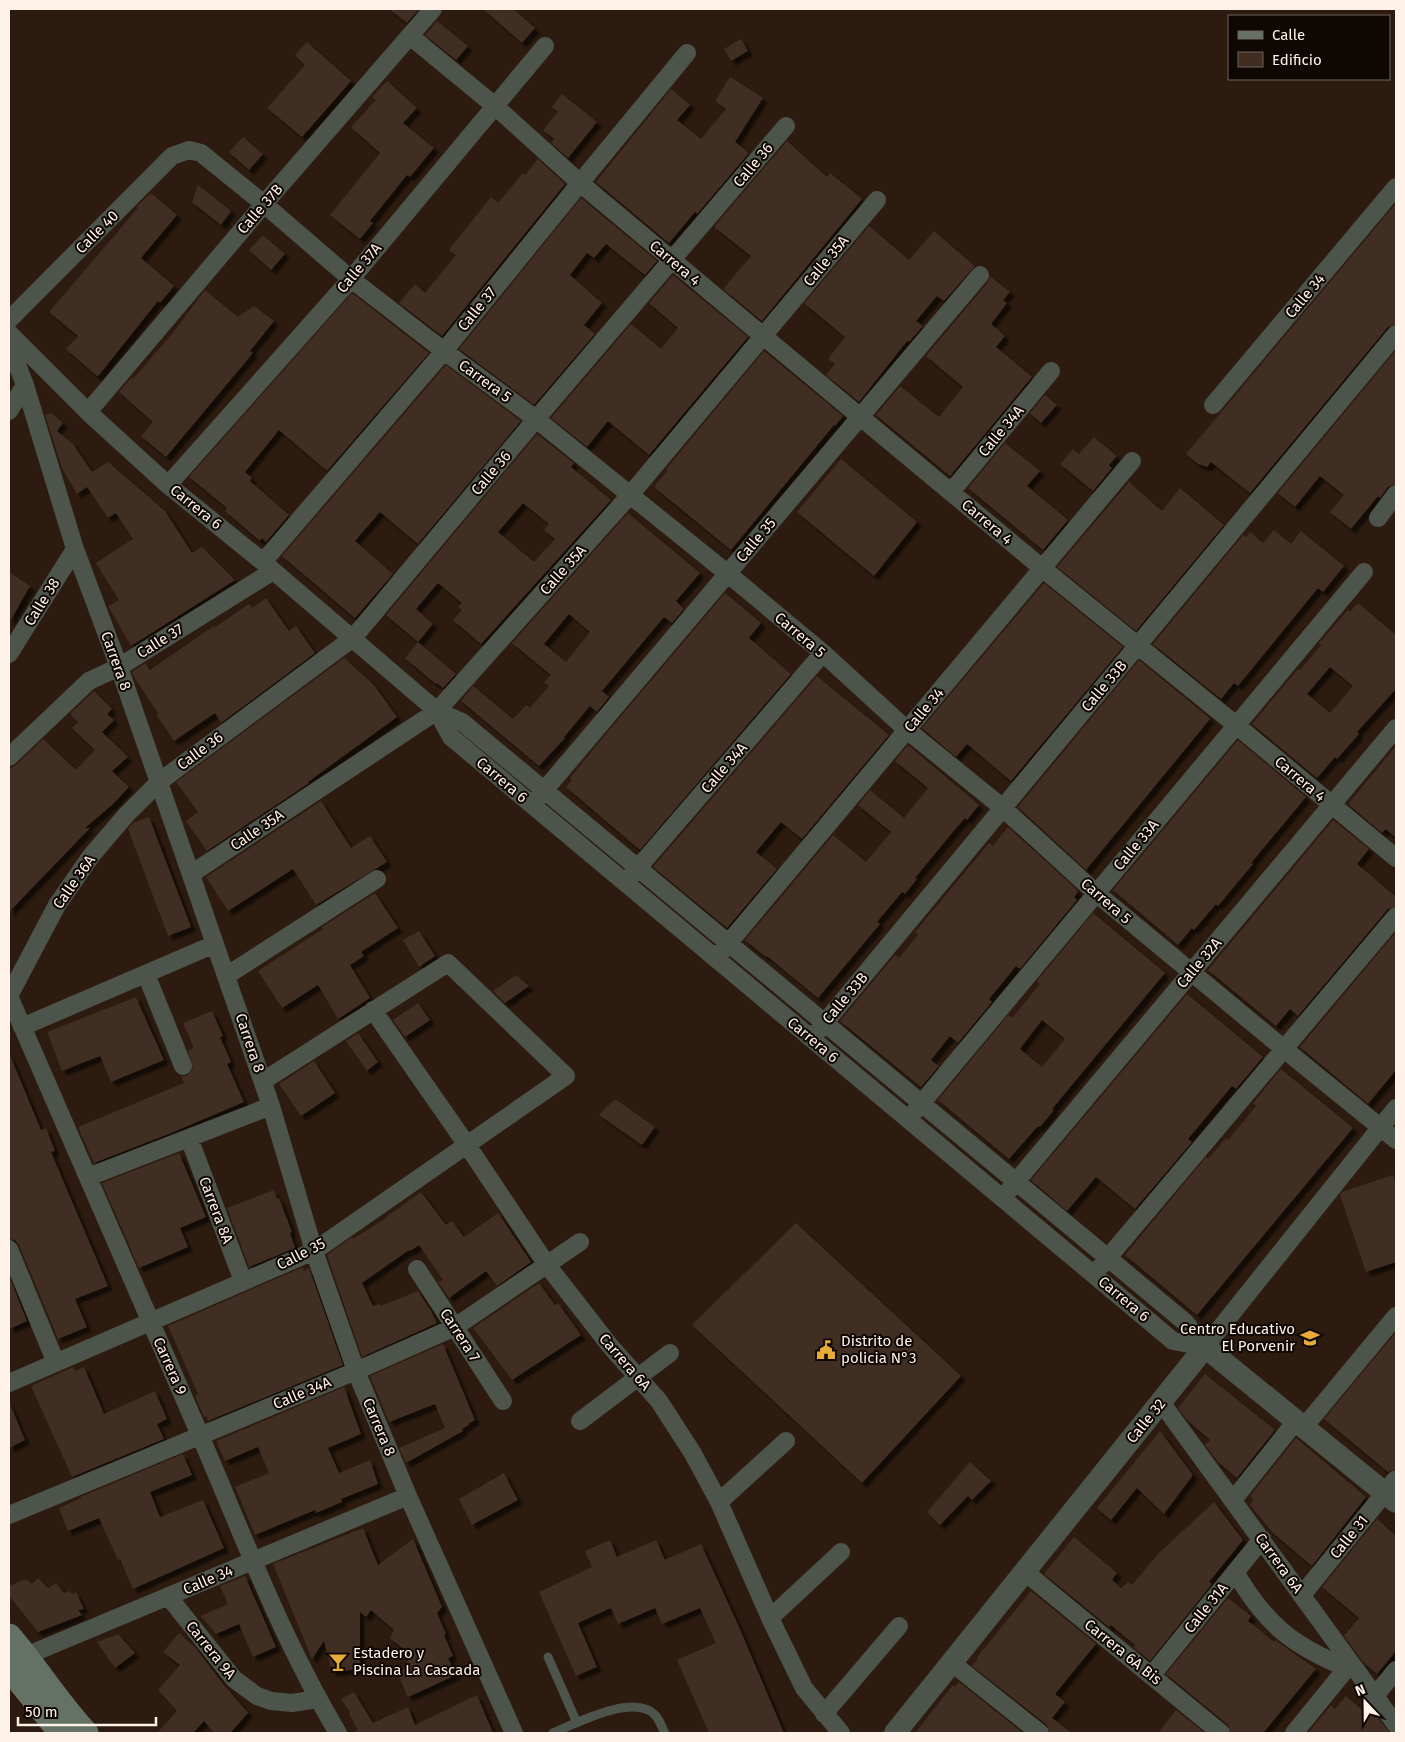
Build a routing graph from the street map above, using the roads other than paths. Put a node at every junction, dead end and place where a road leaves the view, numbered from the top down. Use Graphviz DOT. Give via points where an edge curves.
graph roads {
  1 [pos="433,9"];
  2 [pos="410,36"];
  3 [pos="545,46"];
  4 [pos="687,53"];
  5 [pos="495,106"];
  6 [pos="786,126"];
  7 [pos="189,150"];
  8 [pos="580,182"];
  9 [pos="1396,187"];
  10 [pos="877,200"];
  11 [pos="264,204"];
  12 [pos="673,260"];
  13 [pos="980,275"];
  14 [pos="351,279"];
  15 [pos="9,320"];
  16 [pos="9,333"];
  17 [pos="1396,334"];
  18 [pos="762,336"];
  19 [pos="9,344"];
  20 [pos="444,351"];
  21 [pos="1052,371"];
  22 [pos="25,385"];
  23 [pos="1213,405"];
  24 [pos="9,411"];
  25 [pos="88,412"];
  26 [pos="860,416"];
  27 [pos="536,419"];
  28 [pos="1132,460"];
  29 [pos="168,485"];
  30 [pos="950,492"];
  31 [pos="1396,494"];
  32 [pos="630,495"];
  33 [pos="1378,518"];
  34 [pos="75,549"];
  35 [pos="268,566"];
  36 [pos="1042,568"];
  37 [pos="1364,572"];
  38 [pos="727,573"];
  39 [pos="353,638"];
  40 [pos="1138,645"];
  41 [pos="823,653"];
  42 [pos="9,654"];
  43 [pos="119,667"];
  44 [pos="437,711"];
  45 [pos="1236,725"];
  46 [pos="1396,728"];
  47 [pos="907,730"];
  48 [pos="9,757"];
  49 [pos="159,782"];
  50 [pos="544,790"];
  51 [pos="532,805"];
  52 [pos="1331,806"];
  53 [pos="1003,808"];
  54 [pos="1396,858"];
  55 [pos="638,868"];
  56 [pos="191,874"];
  57 [pos="378,879"];
  58 [pos="625,883"];
  59 [pos="1096,893"];
  60 [pos="1396,916"];
  61 [pos="728,943"];
  62 [pos="215,944"];
  63 [pos="716,958"];
  64 [pos="1191,972"];
  65 [pos="146,974"];
  66 [pos="226,976"];
  67 [pos="10,987"];
  68 [pos="373,1010"];
  69 [pos="824,1023"];
  70 [pos="22,1027"];
  71 [pos="811,1038"];
  72 [pos="1284,1049"];
  73 [pos="183,1066"];
  74 [pos="263,1081"];
  75 [pos="922,1103"];
  76 [pos="272,1106"];
  77 [pos="1396,1108"];
  78 [pos="908,1119"];
  79 [pos="1381,1127"];
  80 [pos="189,1138"];
  81 [pos="1396,1140"];
  82 [pos="467,1145"];
  83 [pos="88,1177"];
  84 [pos="1016,1182"];
  85 [pos="1002,1198"];
  86 [pos="580,1242"];
  87 [pos="9,1249"];
  88 [pos="314,1251"];
  89 [pos="1108,1258"];
  90 [pos="547,1265"];
  91 [pos="417,1269"];
  92 [pos="1094,1274"];
  93 [pos="243,1281"];
  94 [pos="1396,1316"];
  95 [pos="150,1322"];
  96 [pos="455,1327"];
  97 [pos="1205,1347"];
  98 [pos="670,1353"];
  99 [pos="56,1362"];
  100 [pos="356,1371"];
  101 [pos="637,1376"];
  102 [pos="9,1383"];
  103 [pos="503,1401"];
  104 [pos="1161,1402"];
  105 [pos="580,1421"];
  106 [pos="1300,1424"];
  107 [pos="200,1436"];
  108 [pos="786,1441"];
  109 [pos="1392,1491"];
  110 [pos="408,1496"];
  111 [pos="1233,1500"];
  112 [pos="719,1502"];
  113 [pos="9,1515"];
  114 [pos="1262,1539"];
  115 [pos="841,1552"];
  116 [pos="253,1561"];
  117 [pos="1025,1572"];
  118 [pos="1235,1572"];
  119 [pos="1302,1595"];
  120 [pos="168,1596"];
  121 [pos="770,1618"];
  122 [pos="898,1626"];
  123 [pos="9,1636"];
  124 [pos="548,1657"];
  125 [pos="14,1662"];
  126 [pos="952,1663"];
  127 [pos="1349,1666"];
  128 [pos="1396,1670"];
  129 [pos="1151,1676"];
  130 [pos="1375,1696"];
  131 [pos="318,1699"];
  132 [pos="824,1714"];
  133 [pos="577,1723"];
  134 [pos="1396,1725"];
  135 [pos="62,1733"];
  136 [pos="86,1733"];
  137 [pos="338,1733"];
  138 [pos="514,1733"];
  139 [pos="553,1733"];
  140 [pos="665,1733"];
  141 [pos="841,1733"];
  142 [pos="895,1733"];
  143 [pos="1040,1733"];
  144 [pos="1221,1733"];
  145 [pos="1294,1733"];
  1 -- 2 [label="street, Calle 37B"];
  2 -- 5 [label="street, Carrera 4"];
  2 -- 11 [label="street, Calle 37B"];
  3 -- 5 [label="street, Calle 37A"];
  4 -- 8 [label="street, Calle 37"];
  5 -- 8 [label="street, Carrera 4"];
  5 -- 14 [label="street, Calle 37A"];
  6 -- 12 [label="street, Calle 36"];
  7 -- 11 [label="street, Carrera 5" via="201,153"];
  7 -- 15 [label="street, Calle 40" via="172,156"];
  8 -- 12 [label="street, Carrera 4"];
  8 -- 20 [label="street, Calle 37"];
  9 -- 23 [label="street, Calle 34"];
  10 -- 18 [label="street, Calle 35A"];
  11 -- 14 [label="street, Carrera 5"];
  11 -- 25 [label="street, Calle 37B"];
  12 -- 18 [label="street, Carrera 4"];
  12 -- 27 [label="street, Calle 36"];
  13 -- 26 [label="street, Calle 35"];
  14 -- 20 [label="street, Carrera 5"];
  14 -- 29 [label="street, Calle 37A"];
  16 -- 25 [label="street, Carrera 6"];
  17 -- 40 [label="street, Calle 33B"];
  18 -- 26 [label="street, Carrera 4"];
  18 -- 32 [label="street, Calle 35A"];
  19 -- 22 [label="street, Carrera 8"];
  20 -- 27 [label="street, Carrera 5"];
  20 -- 35 [label="street, Calle 37"];
  21 -- 30 [label="street, Calle 34A"];
  22 -- 24 [label="street"];
  22 -- 34 [label="street, Carrera 8"];
  25 -- 29 [label="street, Carrera 6"];
  26 -- 30 [label="street, Carrera 4"];
  26 -- 38 [label="street, Calle 35"];
  27 -- 32 [label="street, Carrera 5"];
  27 -- 39 [label="street, Calle 36"];
  28 -- 36 [label="street, Calle 34"];
  29 -- 35 [label="street, Carrera 6"];
  30 -- 36 [label="street, Carrera 4"];
  31 -- 33 [label="street"];
  32 -- 38 [label="street, Carrera 5"];
  32 -- 44 [label="street, Calle 35A"];
  34 -- 42 [label="street, Calle 38"];
  34 -- 43 [label="street, Carrera 8"];
  35 -- 39 [label="street, Carrera 6"];
  35 -- 43 [label="street, Calle 37"];
  36 -- 40 [label="street, Carrera 4"];
  36 -- 47 [label="street, Calle 34"];
  37 -- 45 [label="street, Calle 33A"];
  38 -- 41 [label="street, Carrera 5"];
  38 -- 50 [label="street, Calle 35"];
  39 -- 44 [label="street, Carrera 6"];
  39 -- 49 [label="street, Calle 36"];
  40 -- 45 [label="street, Carrera 4"];
  40 -- 53 [label="street, Calle 33B"];
  41 -- 47 [label="street, Carrera 5"];
  41 -- 55 [label="street, Calle 34A"];
  43 -- 48 [label="street, Calle 37" via="89,681"];
  43 -- 49 [label="street, Carrera 8"];
  44 -- 50 [label="street, Carrera 6" via="462,722"];
  44 -- 51 [label="street, Carrera 6" via="451,738"];
  44 -- 56 [label="street, Calle 35A"];
  45 -- 52 [label="street, Carrera 4"];
  45 -- 59 [label="street, Calle 33A"];
  46 -- 52 [label="street, Calle 32A"];
  47 -- 53 [label="street, Carrera 5"];
  47 -- 61 [label="street, Calle 34"];
  49 -- 56 [label="street, Carrera 8"];
  49 -- 67 [label="street, Calle 36A" via="91,856 57,905"];
  50 -- 51 [label="street, Calle 35"];
  50 -- 55 [label="street, Carrera 6"];
  51 -- 58 [label="street, Carrera 6"];
  52 -- 54 [label="street, Carrera 4"];
  52 -- 64 [label="street, Calle 32A"];
  53 -- 59 [label="street, Carrera 5"];
  53 -- 69 [label="street, Calle 33B"];
  55 -- 58 [label="street, Calle 34A"];
  55 -- 61 [label="street, Carrera 6"];
  56 -- 62 [label="street, Carrera 8"];
  57 -- 66 [label="street"];
  58 -- 63 [label="street, Carrera 6"];
  59 -- 64 [label="street, Carrera 5"];
  59 -- 75 [label="street, Calle 33A"];
  60 -- 72 [label="street"];
  61 -- 63 [label="street, Calle 34"];
  61 -- 69 [label="street, Carrera 6"];
  62 -- 65 [label="street"];
  62 -- 66 [label="street, Carrera 8"];
  63 -- 71 [label="street, Carrera 6"];
  64 -- 72 [label="street, Carrera 5"];
  64 -- 84 [label="street, Calle 32A"];
  65 -- 70 [label="street"];
  65 -- 73 [label="street"];
  66 -- 74 [label="street, Carrera 8"];
  67 -- 70 [label="street, Carrera 9"];
  68 -- 74 [label="street"];
  68 -- 82 [label="street, Carrera 6A"];
  68 -- 82 [label="street, Calle 35" via="448,963 566,1076"];
  69 -- 71 [label="street, Calle 33B"];
  69 -- 75 [label="street, Carrera 6"];
  70 -- 83 [label="street, Carrera 9"];
  71 -- 78 [label="street, Carrera 6"];
  72 -- 79 [label="street, Carrera 5"];
  72 -- 89 [label="street"];
  74 -- 76 [label="street, Carrera 8"];
  75 -- 78 [label="street, Calle 33A"];
  75 -- 84 [label="street, Carrera 6"];
  76 -- 80 [label="street"];
  76 -- 88 [label="street, Carrera 8"];
  77 -- 79 [label="street, Calle 32"];
  78 -- 85 [label="street, Carrera 6"];
  79 -- 81 [label="street, Carrera 5"];
  79 -- 97 [label="street, Calle 32"];
  80 -- 83 [label="street"];
  80 -- 93 [label="street, Carrera 8A"];
  82 -- 88 [label="street, Calle 35"];
  82 -- 90 [label="street, Carrera 6A"];
  83 -- 95 [label="street, Carrera 9"];
  84 -- 85 [label="street, Calle 32A"];
  84 -- 89 [label="street, Carrera 6"];
  85 -- 92 [label="street, Carrera 6"];
  86 -- 90 [label="street, Calle 34A"];
  87 -- 99 [label="street"];
  88 -- 93 [label="street, Calle 35"];
  88 -- 100 [label="street, Carrera 8"];
  89 -- 92 [label="street"];
  89 -- 97 [label="street, Carrera 6" via="1186,1323"];
  90 -- 96 [label="street, Calle 34A"];
  90 -- 101 [label="street, Carrera 6A"];
  91 -- 96 [label="street, Carrera 7"];
  92 -- 97 [label="street, Carrera 6" via="1173,1341"];
  93 -- 95 [label="street, Calle 35"];
  94 -- 106 [label="street"];
  95 -- 99 [label="street, Calle 35"];
  95 -- 107 [label="street, Carrera 9"];
  96 -- 100 [label="street, Calle 34A"];
  96 -- 103 [label="street, Carrera 7"];
  97 -- 104 [label="street, Calle 32"];
  97 -- 106 [label="street, Carrera 6"];
  98 -- 101 [label="street"];
  99 -- 102 [label="street, Calle 35"];
  100 -- 107 [label="street, Calle 34A"];
  100 -- 110 [label="street, Carrera 8"];
  101 -- 105 [label="street"];
  101 -- 112 [label="street, Carrera 6A" via="659,1401"];
  104 -- 111 [label="street, Carrera 6A"];
  104 -- 117 [label="street, Calle 32"];
  106 -- 109 [label="street, Carrera 6"];
  106 -- 111 [label="street"];
  107 -- 113 [label="street, Calle 34A"];
  107 -- 116 [label="street, Carrera 9"];
  108 -- 112 [label="street"];
  109 -- 119 [label="street, Calle 31"];
  110 -- 116 [label="street, Calle 34"];
  110 -- 138 [label="street, Carrera 8"];
  111 -- 114 [label="street, Carrera 6A"];
  112 -- 121 [label="street, Carrera 6A"];
  114 -- 118 [label="street, Calle 31A"];
  114 -- 119 [label="street, Carrera 6A"];
  115 -- 121 [label="street"];
  116 -- 120 [label="street, Calle 34"];
  116 -- 131 [label="street, Carrera 9"];
  117 -- 126 [label="street, Calle 32"];
  117 -- 129 [label="street, Carrera 6A Bis"];
  118 -- 127 [label="street" via="1250,1598 1293,1641 1318,1656"];
  118 -- 129 [label="street, Calle 31A"];
  119 -- 127 [label="street, Carrera 6A"];
  120 -- 125 [label="street, Calle 34"];
  120 -- 131 [label="street, Carrera 9A" via="234,1679 257,1696 292,1704"];
  121 -- 132 [label="street, Carrera 6A" via="804,1688"];
  122 -- 132 [label="street"];
  123 -- 125 [label="main road"];
  124 -- 133 [label="lane"];
  125 -- 135 [label="main road"];
  125 -- 136 [label="main road"];
  126 -- 142 [label="street, Calle 32"];
  126 -- 143 [label="street"];
  127 -- 130 [label="street, Carrera 6A"];
  127 -- 145 [label="street"];
  128 -- 130 [label="street"];
  129 -- 144 [label="street, Carrera 6A Bis"];
  130 -- 134 [label="street, Carrera 6A"];
  131 -- 137 [label="street, Carrera 9"];
  132 -- 141 [label="street, Carrera 6A"];
  133 -- 139 [label="lane"];
  133 -- 140 [label="lane" via="618,1708 641,1706 655,1715"];
}
